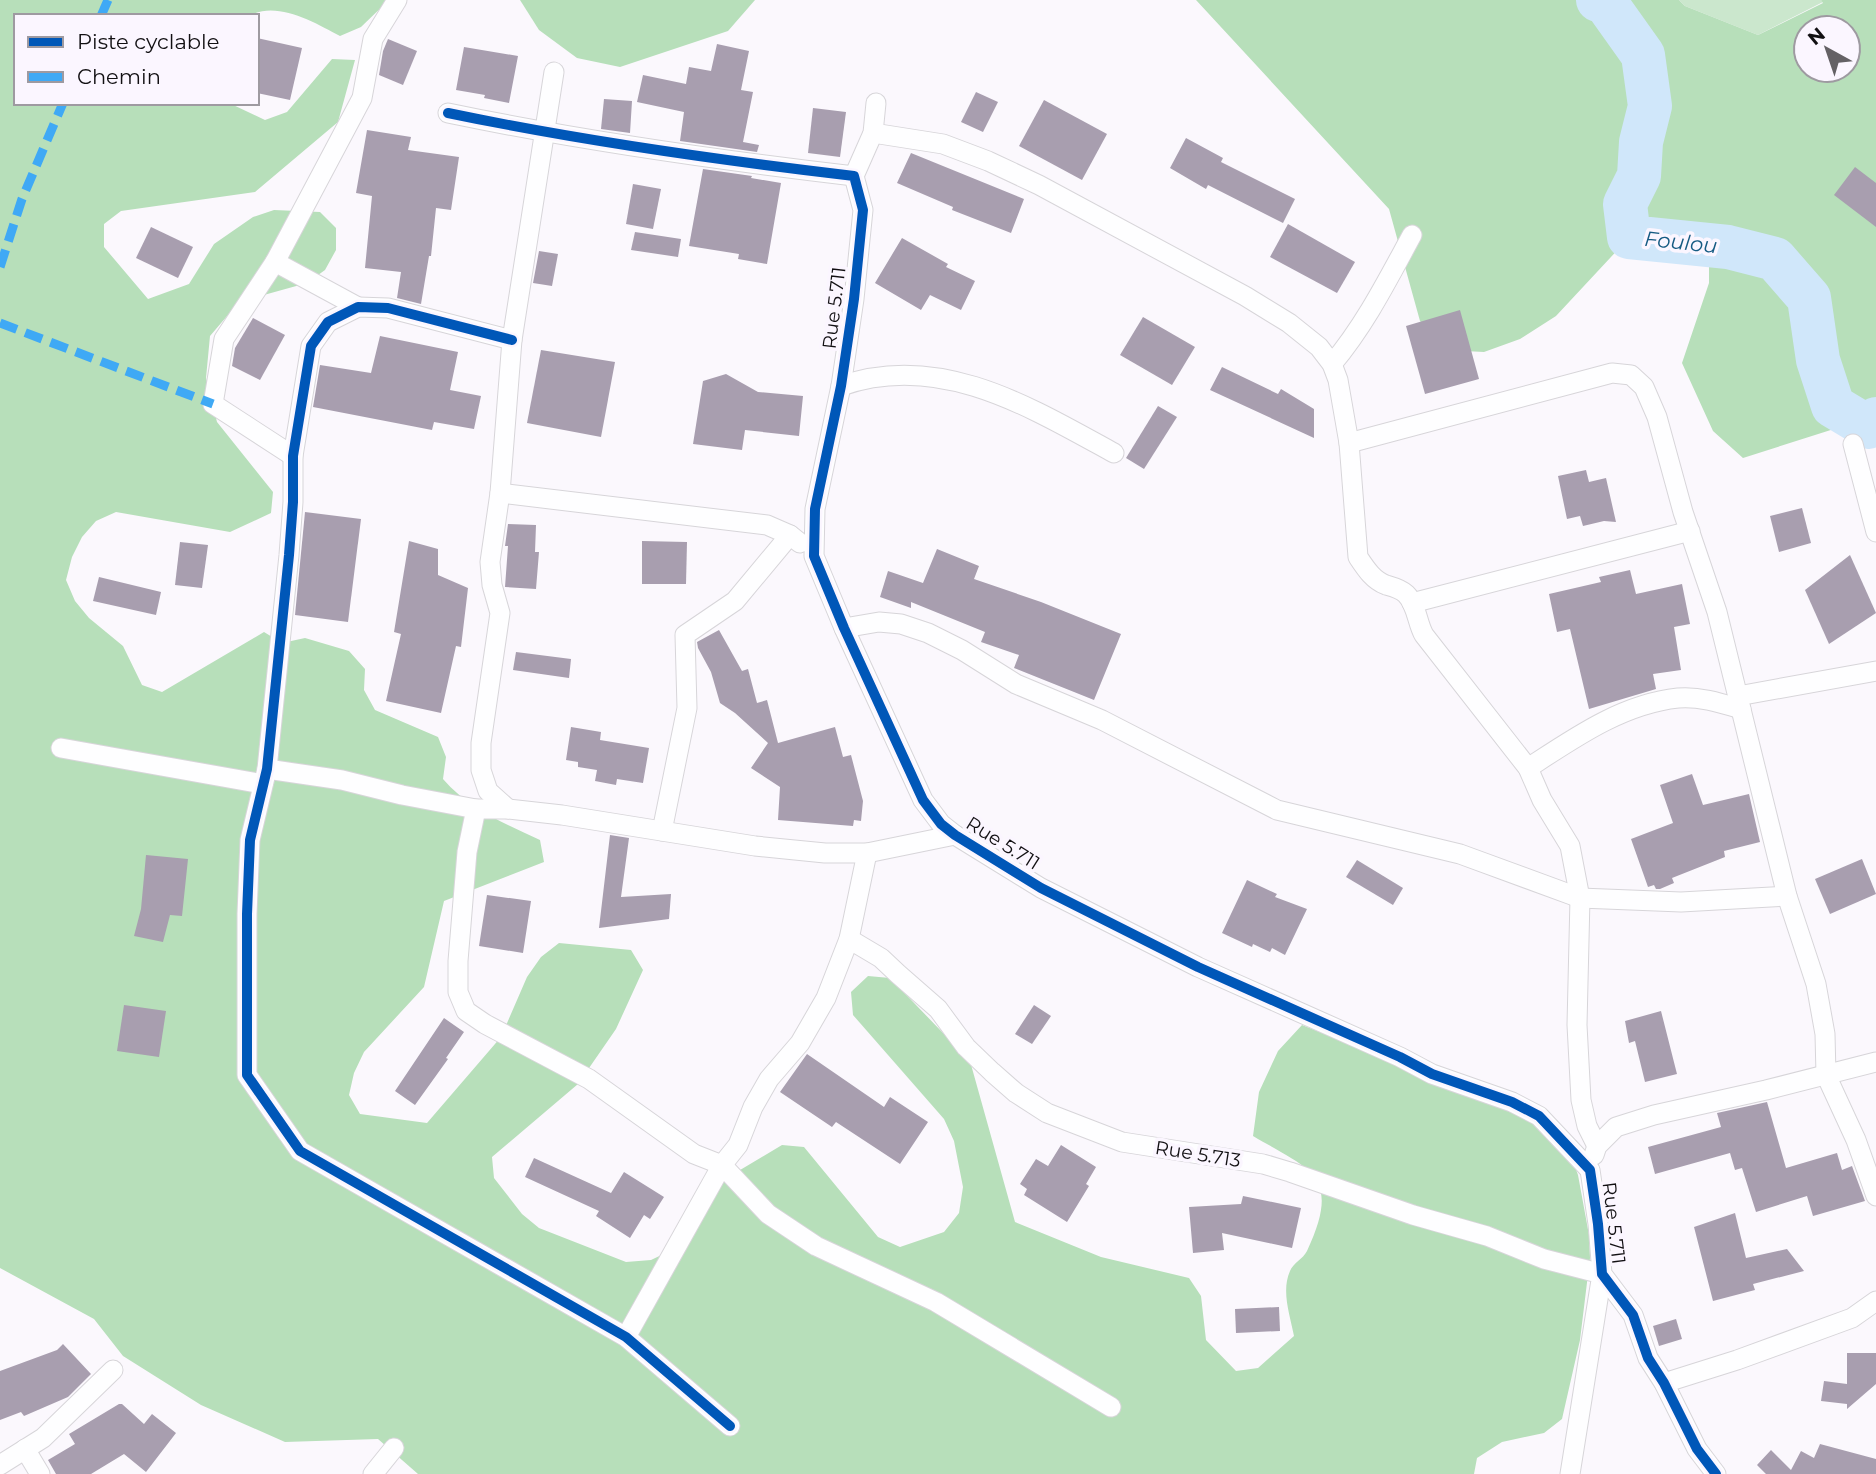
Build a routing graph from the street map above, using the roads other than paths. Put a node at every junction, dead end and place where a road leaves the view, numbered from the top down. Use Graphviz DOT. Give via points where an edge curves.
graph roads {
  1 [pos="397,0"];
  2 [pos="554,72"];
  3 [pos="876,103"];
  4 [pos="448,113"];
  5 [pos="544,133"];
  6 [pos="873,133"];
  7 [pos="854,176"];
  8 [pos="1412,235"];
  9 [pos="275,262"];
  10 [pos="358,307"];
  11 [pos="512,340"];
  12 [pos="1332,364"];
  13 [pos="841,386"];
  14 [pos="1349,443"];
  15 [pos="1853,444"];
  16 [pos="1114,453"];
  17 [pos="293,456"];
  18 [pos="500,493"];
  19 [pos="1690,531"];
  20 [pos="1876,532"];
  21 [pos="790,535"];
  22 [pos="814,556"];
  23 [pos="1412,603"];
  24 [pos="844,628"];
  25 [pos="1876,671"];
  26 [pos="1740,702"];
  27 [pos="61,748"];
  28 [pos="1528,768"];
  29 [pos="265,776"];
  30 [pos="476,808"];
  31 [pos="508,809"];
  32 [pos="662,831"];
  33 [pos="955,835"];
  34 [pos="867,853"];
  35 [pos="1787,896"];
  36 [pos="1580,898"];
  37 [pos="849,939"];
  38 [pos="1876,1062"];
  39 [pos="1826,1075"];
  40 [pos="1597,1146"];
  41 [pos="722,1165"];
  42 [pos="1590,1170"];
  43 [pos="1876,1196"];
  44 [pos="1602,1274"];
  45 [pos="1876,1301"];
  46 [pos="626,1337"];
  47 [pos="113,1370"];
  48 [pos="1664,1383"];
  49 [pos="1111,1407"];
  50 [pos="730,1426"];
  51 [pos="394,1448"];
  52 [pos="25,1449"];
  53 [pos="0,1465"];
  54 [pos="40,1474"];
  55 [pos="373,1474"];
  56 [pos="1570,1474"];
  57 [pos="1716,1474"];
  1 -- 9 [label="street" via="373,39 362,98"];
  2 -- 5 [label="street"];
  3 -- 6 [label="street"];
  4 -- 5 [label="street"];
  5 -- 7 [label="street"];
  5 -- 11 [label="street"];
  6 -- 7 [label="street"];
  6 -- 12 [label="street" via="943,144 1039,186 1245,296 1289,323"];
  7 -- 13 [label="street, Rue 5.711" via="863,210"];
  8 -- 12 [label="street" via="1374,305"];
  9 -- 10 [label="street"];
  9 -- 17 [label="street" via="224,339 213,404"];
  10 -- 11 [label="street" via="388,308"];
  10 -- 17 [label="street" via="328,322 311,346"];
  11 -- 18 [label="street"];
  12 -- 14 [label="street"];
  13 -- 16 [label="street" via="889,375 949,379 1026,407"];
  13 -- 22 [label="street, Rue 5.711" via="815,509"];
  14 -- 19 [label="street" via="1612,373 1631,375 1644,387 1657,417"];
  14 -- 23 [label="street" via="1358,557 1368,573 1406,594"];
  15 -- 20 [label="street"];
  17 -- 29 [label="street" via="289,555"];
  18 -- 21 [label="street" via="767,525"];
  18 -- 31 [label="street" via="490,562 500,613 481,770 488,791"];
  19 -- 23 [label="street"];
  19 -- 26 [label="street"];
  21 -- 22 [label="street"];
  21 -- 32 [label="street" via="734,601 685,635 687,708"];
  22 -- 24 [label="street, Rue 5.711"];
  23 -- 28 [label="street" via="1424,635"];
  24 -- 33 [label="street, Rue 5.711" via="923,800"];
  24 -- 36 [label="street" via="879,622 928,633 1016,684 1101,720 1277,810 1460,854"];
  25 -- 26 [label="street"];
  26 -- 28 [label="street" via="1679,698 1644,706 1587,730"];
  26 -- 35 [label="street"];
  27 -- 29 [label="street"];
  28 -- 36 [label="street" via="1570,846"];
  29 -- 30 [label="street" via="342,780"];
  29 -- 46 [label="street" via="250,840 247,1074 300,1151"];
  30 -- 31 [label="street"];
  30 -- 41 [label="street" via="467,852 458,961 458,992 466,1011 589,1079 695,1154"];
  31 -- 32 [label="street"];
  32 -- 34 [label="street" via="755,846"];
  33 -- 34 [label="street"];
  33 -- 42 [label="street, Rue 5.711" via="1041,888 1198,967 1432,1074 1513,1102 1539,1116"];
  34 -- 37 [label="street"];
  35 -- 36 [label="street" via="1681,902"];
  35 -- 39 [label="street" via="1816,984"];
  36 -- 40 [label="street" via="1577,1024 1581,1100"];
  37 -- 41 [label="street" via="826,998 800,1043 769,1079 738,1145"];
  37 -- 44 [label="street, Rue 5.713" via="890,966 938,1009 992,1072 1047,1113 1122,1142 1263,1164 1487,1236 1544,1259"];
  38 -- 39 [label="street"];
  39 -- 40 [label="street" via="1654,1115 1616,1127"];
  39 -- 43 [label="street"];
  40 -- 42 [label="street"];
  41 -- 46 [label="street"];
  41 -- 49 [label="street" via="768,1214 816,1246 936,1302"];
  42 -- 44 [label="street, Rue 5.711"];
  44 -- 48 [label="street, Rue 5.711" via="1633,1315 1648,1358"];
  44 -- 56 [label="street"];
  45 -- 48 [label="street" via="1852,1318"];
  46 -- 50 [label="street"];
  47 -- 52 [label="street" via="43,1438"];
  48 -- 57 [label="street, Rue 5.711" via="1697,1449"];
  51 -- 55 [label="street"];
  52 -- 53 [label="street"];
  52 -- 54 [label="street"];
}
